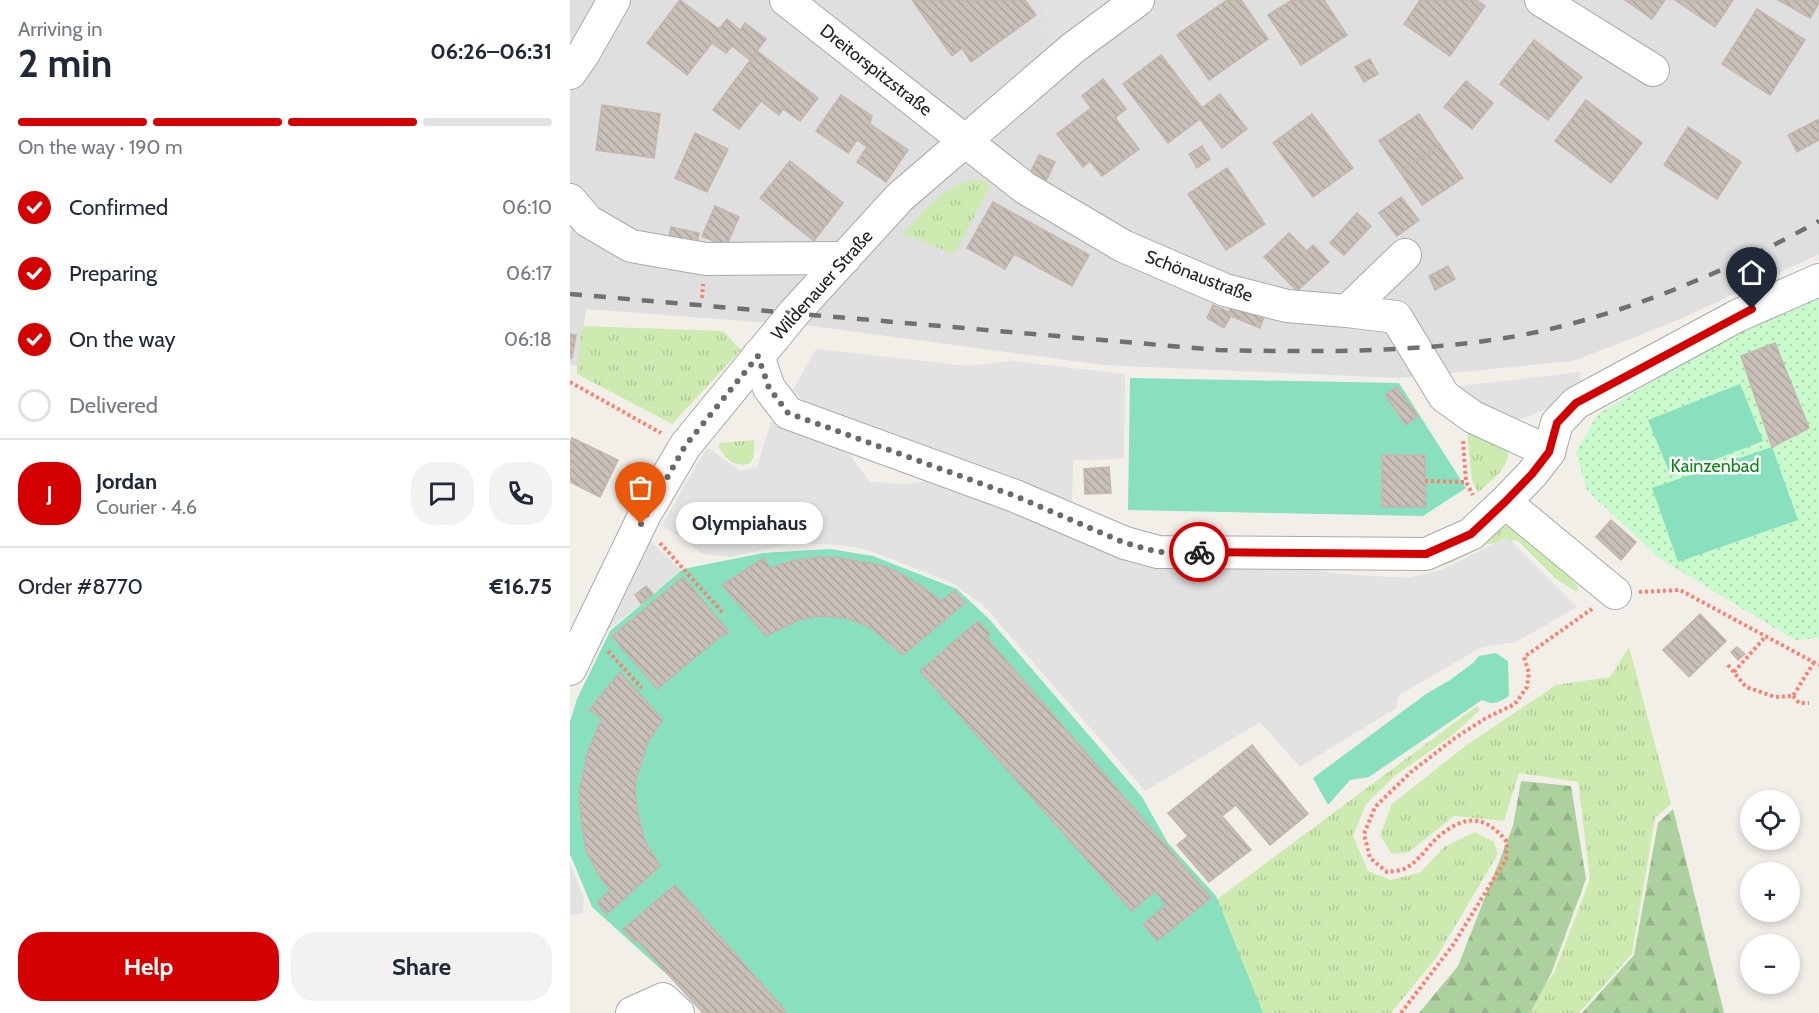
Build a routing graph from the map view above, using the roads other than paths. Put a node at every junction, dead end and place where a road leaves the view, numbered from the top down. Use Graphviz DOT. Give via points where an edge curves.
graph roads {
  1 [pos="614,0"];
  2 [pos="786,0"];
  3 [pos="1138,0"];
  4 [pos="1541,0"];
  5 [pos="1653,70"];
  6 [pos="570,73"];
  7 [pos="966,140"];
  8 [pos="570,200"];
  9 [pos="1405,255"];
  10 [pos="845,258"];
  11 [pos="1819,280"];
  12 [pos="1347,310"];
  13 [pos="758,356"];
  14 [pos="1549,452"];
  15 [pos="1505,502"];
  16 [pos="1615,593"];
  17 [pos="570,669"];
  18 [pos="632,1013"];
  19 [pos="678,1013"];
  1 -- 6 [label="street"];
  2 -- 7 [label="street, Dreitorspitzstraße"];
  3 -- 7 [label="street, Wildenauer Straße" via="1073,48"];
  4 -- 5 [label="street"];
  7 -- 10 [label="street, Wildenauer Straße" via="900,197"];
  7 -- 12 [label="street, Schönaustraße" via="1025,188 1123,246 1225,290 1287,306"];
  8 -- 10 [label="street" via="588,221 631,246 706,259"];
  9 -- 12 [label="street"];
  10 -- 13 [label="street, Wildenauer Straße"];
  11 -- 14 [label="street" via="1737,316 1576,403 1557,423"];
  12 -- 14 [label="street, Schönaustraße" via="1396,317 1444,396 1473,417"];
  13 -- 15 [label="street" via="769,388 788,413 936,461 1125,543 1158,552 1426,554 1471,534"];
  13 -- 17 [label="street, Wildenauer Straße" via="685,446 641,524"];
  14 -- 15 [label="street"];
  15 -- 16 [label="street"];
  18 -- 19 [label="street" via="663,999"];
}
